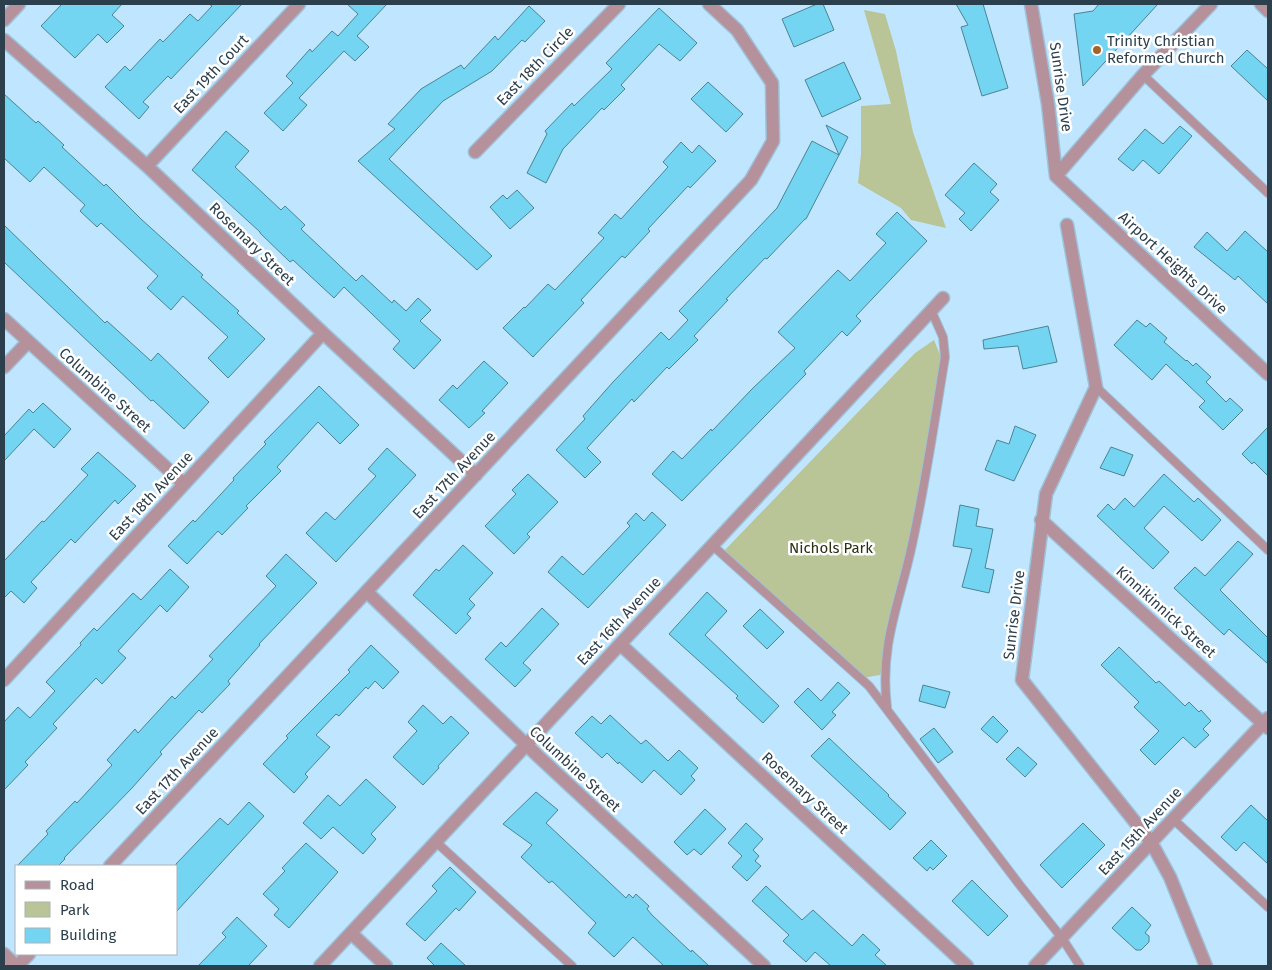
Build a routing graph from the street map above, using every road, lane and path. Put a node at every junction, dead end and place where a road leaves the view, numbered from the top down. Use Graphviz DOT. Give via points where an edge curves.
graph roads {
  1 [pos="19,4"];
  2 [pos="298,4"];
  3 [pos="619,4"];
  4 [pos="709,4"];
  5 [pos="1031,4"];
  6 [pos="1210,4"];
  7 [pos="1261,4"];
  8 [pos="1268,11"];
  9 [pos="4,20"];
  10 [pos="4,40"];
  11 [pos="1143,75"];
  12 [pos="475,152"];
  13 [pos="147,166"];
  14 [pos="1056,176"];
  15 [pos="1268,193"];
  16 [pos="1066,225"];
  17 [pos="943,298"];
  18 [pos="931,310"];
  19 [pos="4,320"];
  20 [pos="323,333"];
  21 [pos="28,342"];
  22 [pos="4,368"];
  23 [pos="1268,374"];
  24 [pos="1096,387"];
  25 [pos="476,475"];
  26 [pos="184,484"];
  27 [pos="1041,520"];
  28 [pos="712,545"];
  29 [pos="1268,550"];
  30 [pos="367,592"];
  31 [pos="620,644"];
  32 [pos="4,680"];
  33 [pos="887,709"];
  34 [pos="1266,723"];
  35 [pos="526,745"];
  36 [pos="1173,819"];
  37 [pos="436,842"];
  38 [pos="1151,842"];
  39 [pos="111,865"];
  40 [pos="1268,907"];
  41 [pos="351,933"];
  42 [pos="1062,938"];
  43 [pos="4,954"];
  44 [pos="28,955"];
  45 [pos="17,966"];
  46 [pos="320,966"];
  47 [pos="386,966"];
  48 [pos="572,966"];
  49 [pos="764,966"];
  50 [pos="967,966"];
  51 [pos="1035,966"];
  52 [pos="1080,966"];
  53 [pos="1206,966"];
  1 -- 9 [label="street"];
  2 -- 13 [label="street, East 19th Court"];
  3 -- 12 [label="street, East 18th Circle"];
  4 -- 25 [label="street, East 17th Avenue" via="737,30 772,83 773,140 751,180"];
  5 -- 14 [label="street, Sunrise Drive"];
  6 -- 11 [label="street"];
  7 -- 8 [label="street"];
  10 -- 13 [label="street, Rosemary Street"];
  11 -- 14 [label="street"];
  11 -- 15 [label="lane"];
  13 -- 20 [label="street, Rosemary Street"];
  14 -- 23 [label="street, Airport Heights Drive"];
  16 -- 24 [label="street"];
  17 -- 18 [label="street, East 16th Avenue"];
  18 -- 28 [label="street, East 16th Avenue"];
  18 -- 33 [label="lane" via="943,336 945,357 913,542 887,642 884,686"];
  19 -- 21 [label="street, Columbine Street"];
  20 -- 25 [label="street, Rosemary Street"];
  20 -- 26 [label="street, East 18th Avenue"];
  21 -- 22 [label="street"];
  21 -- 26 [label="street, Columbine Street"];
  24 -- 27 [label="street, Sunrise Drive" via="1046,494"];
  24 -- 29 [label="lane"];
  25 -- 30 [label="street, East 17th Avenue"];
  26 -- 32 [label="street, East 18th Avenue"];
  27 -- 34 [label="street, Kinnikinnick Street"];
  27 -- 38 [label="street, Sunrise Drive" via="1022,680"];
  28 -- 31 [label="street, East 16th Avenue"];
  28 -- 33 [label="lane" via="869,686"];
  30 -- 35 [label="street, Columbine Street"];
  30 -- 39 [label="street, East 17th Avenue"];
  31 -- 35 [label="street, East 16th Avenue"];
  31 -- 50 [label="street, Rosemary Street"];
  33 -- 42 [label="lane"];
  34 -- 36 [label="street, East 15th Avenue"];
  35 -- 37 [label="street, East 16th Avenue"];
  35 -- 49 [label="street, Columbine Street"];
  36 -- 38 [label="street, East 15th Avenue"];
  36 -- 40 [label="lane"];
  37 -- 41 [label="street, East 16th Avenue"];
  37 -- 48 [label="lane"];
  38 -- 42 [label="street, East 15th Avenue"];
  38 -- 53 [label="street, Sunrise Drive" via="1170,877"];
  41 -- 46 [label="street, East 16th Avenue"];
  41 -- 47 [label="street"];
  42 -- 51 [label="street, East 15th Avenue"];
  42 -- 52 [label="lane"];
  43 -- 45 [label="street"];
  44 -- 45 [label="street"];
}
